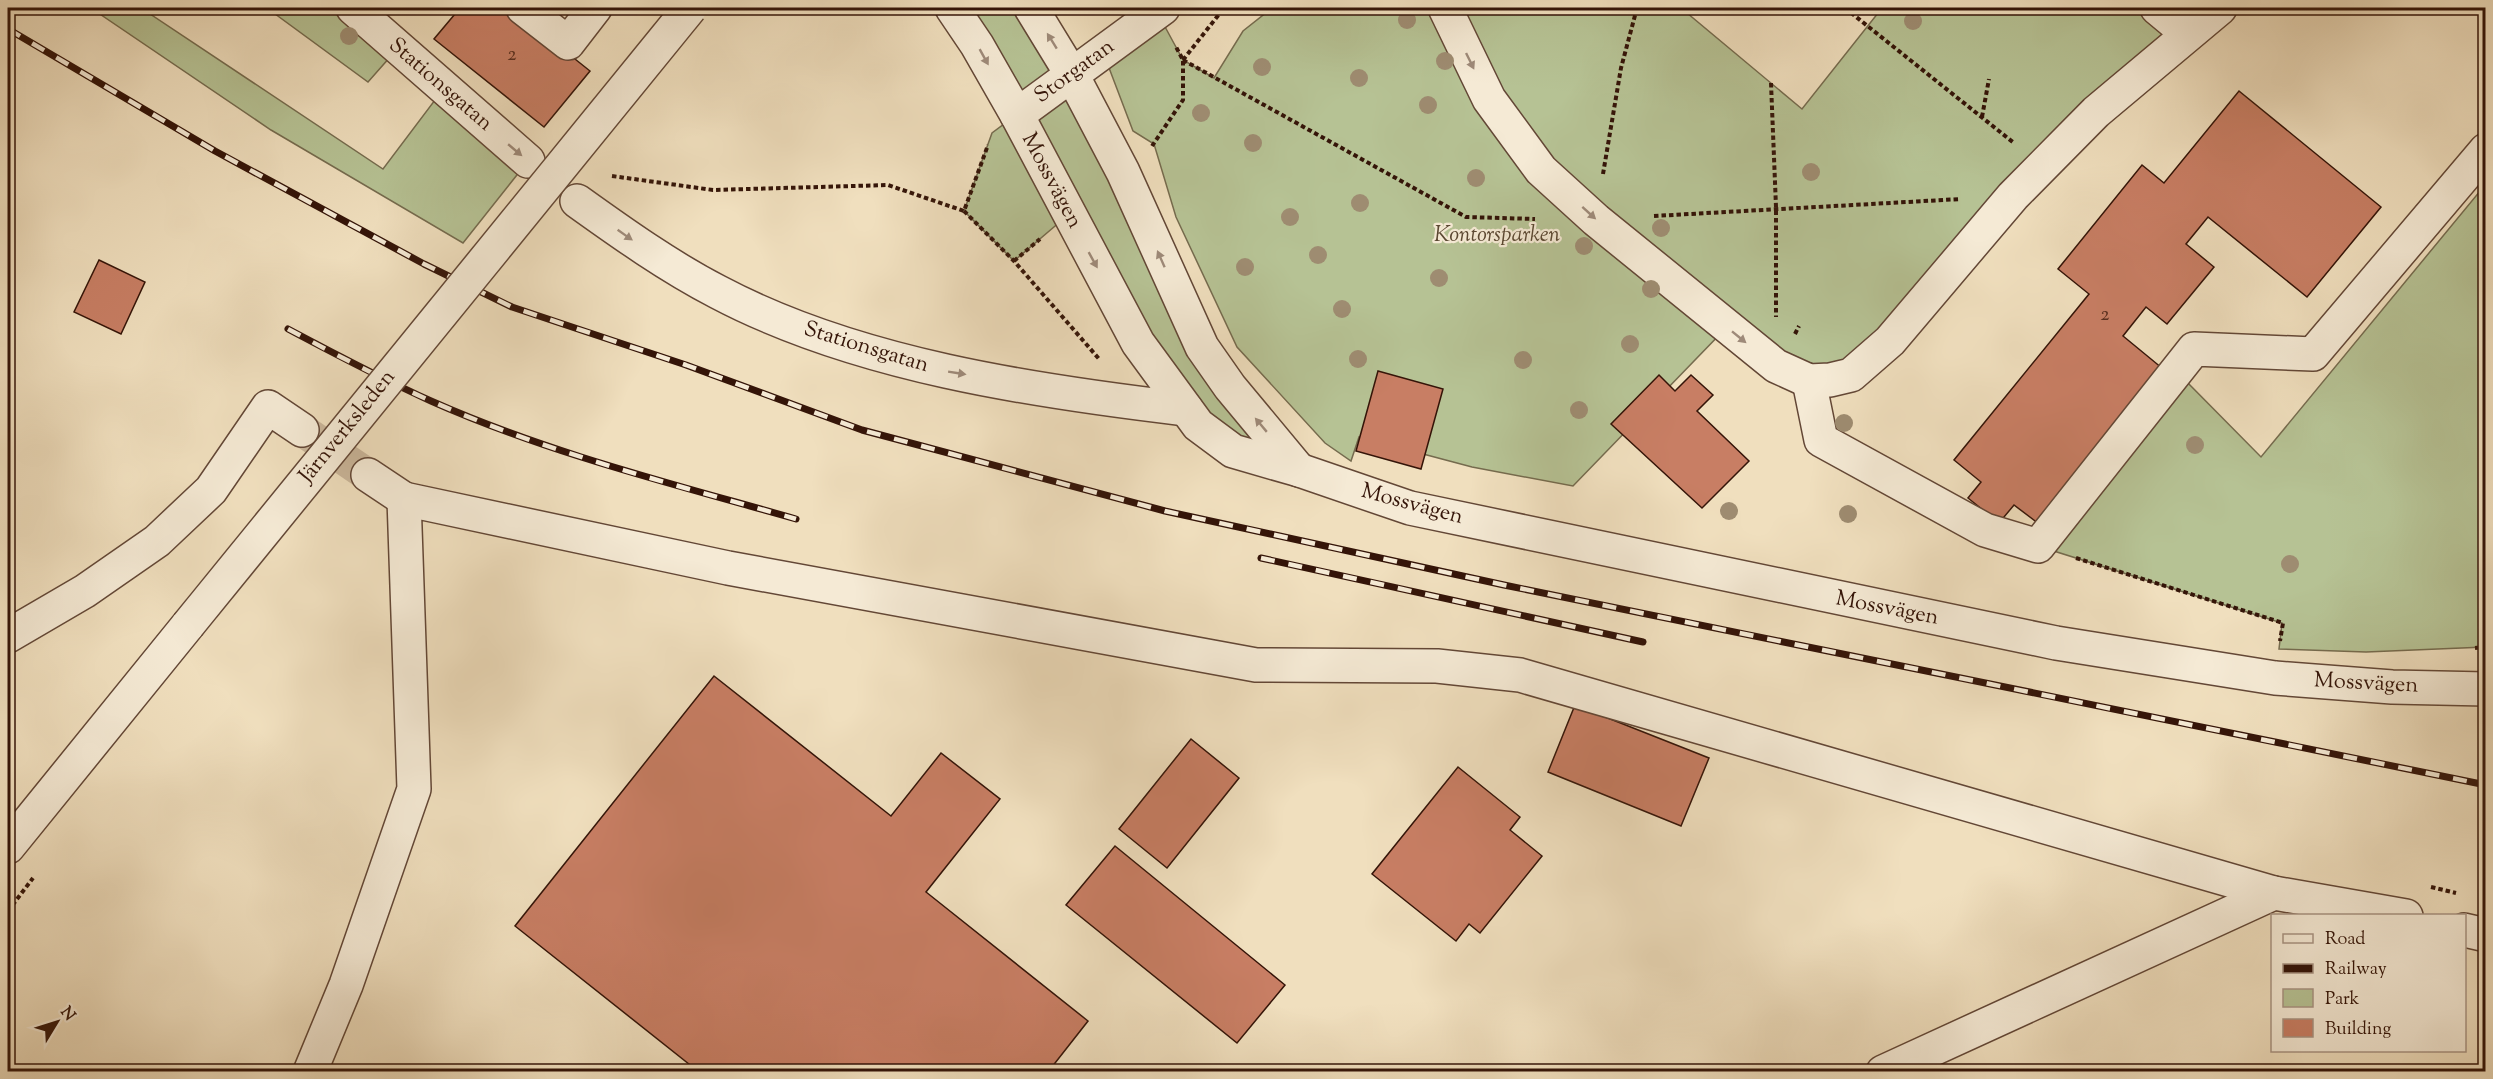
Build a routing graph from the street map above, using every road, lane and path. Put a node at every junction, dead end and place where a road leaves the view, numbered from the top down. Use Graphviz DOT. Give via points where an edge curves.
graph roads {
  1 [pos="353,8"];
  2 [pos="523,8"];
  3 [pos="595,8"];
  4 [pos="690,8"];
  5 [pos="952,8"];
  6 [pos="1031,8"];
  7 [pos="1163,8"];
  8 [pos="1224,8"];
  9 [pos="1445,8"];
  10 [pos="1637,8"];
  11 [pos="1845,8"];
  12 [pos="2157,8"];
  13 [pos="2220,8"];
  14 [pos="2187,33"];
  15 [pos="1184,60"];
  16 [pos="1072,75"];
  17 [pos="1989,79"];
  18 [pos="1771,83"];
  19 [pos="1017,115"];
  20 [pos="1982,117"];
  21 [pos="988,144"];
  22 [pos="1154,144"];
  23 [pos="2486,150"];
  24 [pos="1157,154"];
  25 [pos="528,161"];
  26 [pos="2042,166"];
  27 [pos="603,175"];
  28 [pos="577,201"];
  29 [pos="964,211"];
  30 [pos="1596,220"];
  31 [pos="1014,261"];
  32 [pos="1776,366"];
  33 [pos="1809,381"];
  34 [pos="1186,409"];
  35 [pos="302,430"];
  36 [pos="1299,470"];
  37 [pos="368,475"];
  38 [pos="404,499"];
  39 [pos="2038,546"];
  40 [pos="8,636"];
  41 [pos="2279,649"];
  42 [pos="2486,688"];
  43 [pos="8,847"];
  44 [pos="2274,893"];
  45 [pos="2400,914"];
  46 [pos="2466,930"];
  47 [pos="2486,935"];
  48 [pos="310,1071"];
  49 [pos="1883,1071"];
  1 -- 25 [label="street, Stationsgatan, one-way"];
  2 -- 3 [label="street" via="568,43"];
  4 -- 43 [label="street, Järnverksleden, bridge"];
  5 -- 19 [label="street, Mossvägen, one-way"];
  16 -- 6 [label="street, one-way"];
  7 -- 16 [label="street, Storgatan"];
  8 -- 15 [label="path"];
  9 -- 30 [label="street, one-way" via="1489,99 1541,170"];
  10 -- 30 [label="path" via="1621,68"];
  11 -- 20 [label="path"];
  12 -- 14 [label="street"];
  13 -- 14 [label="street"];
  14 -- 26 [label="street" via="2096,112"];
  16 -- 19 [label="street, Storgatan"];
  36 -- 16 [label="street, one-way" via="1202,347 1123,172"];
  17 -- 20 [label="path"];
  18 -- 32 [label="path"];
  19 -- 34 [label="street, Mossvägen, one-way" via="1138,343"];
  20 -- 26 [label="path"];
  21 -- 29 [label="path"];
  22 -- 24 [label="path"];
  23 -- 39 [label="street" via="2313,354 2194,349"];
  26 -- 33 [label="street" via="1890,341 1851,375"];
  27 -- 29 [label="path" via="713,190 888,185"];
  28 -- 34 [label="street, Stationsgatan, one-way" via="658,259 720,293 807,332 944,371"];
  29 -- 31 [label="path"];
  30 -- 32 [label="street, one-way"];
  32 -- 33 [label="street"];
  33 -- 39 [label="street" via="1821,440 1985,530"];
  34 -- 36 [label="street, Mossvägen" via="1198,425 1233,451"];
  35 -- 40 [label="street" via="268,407 211,490 157,541 85,591"];
  36 -- 42 [label="street, Mossvägen" via="1410,508 2056,643 2275,678 2392,687"];
  37 -- 38 [label="street"];
  38 -- 44 [label="street" via="728,568 1256,664 1437,666 1520,675"];
  38 -- 48 [label="street" via="414,789 346,985"];
  39 -- 41 [label="path" via="2283,623"];
  44 -- 45 [label="street"];
  44 -- 49 [label="street"];
  46 -- 47 [label="street"];
}
